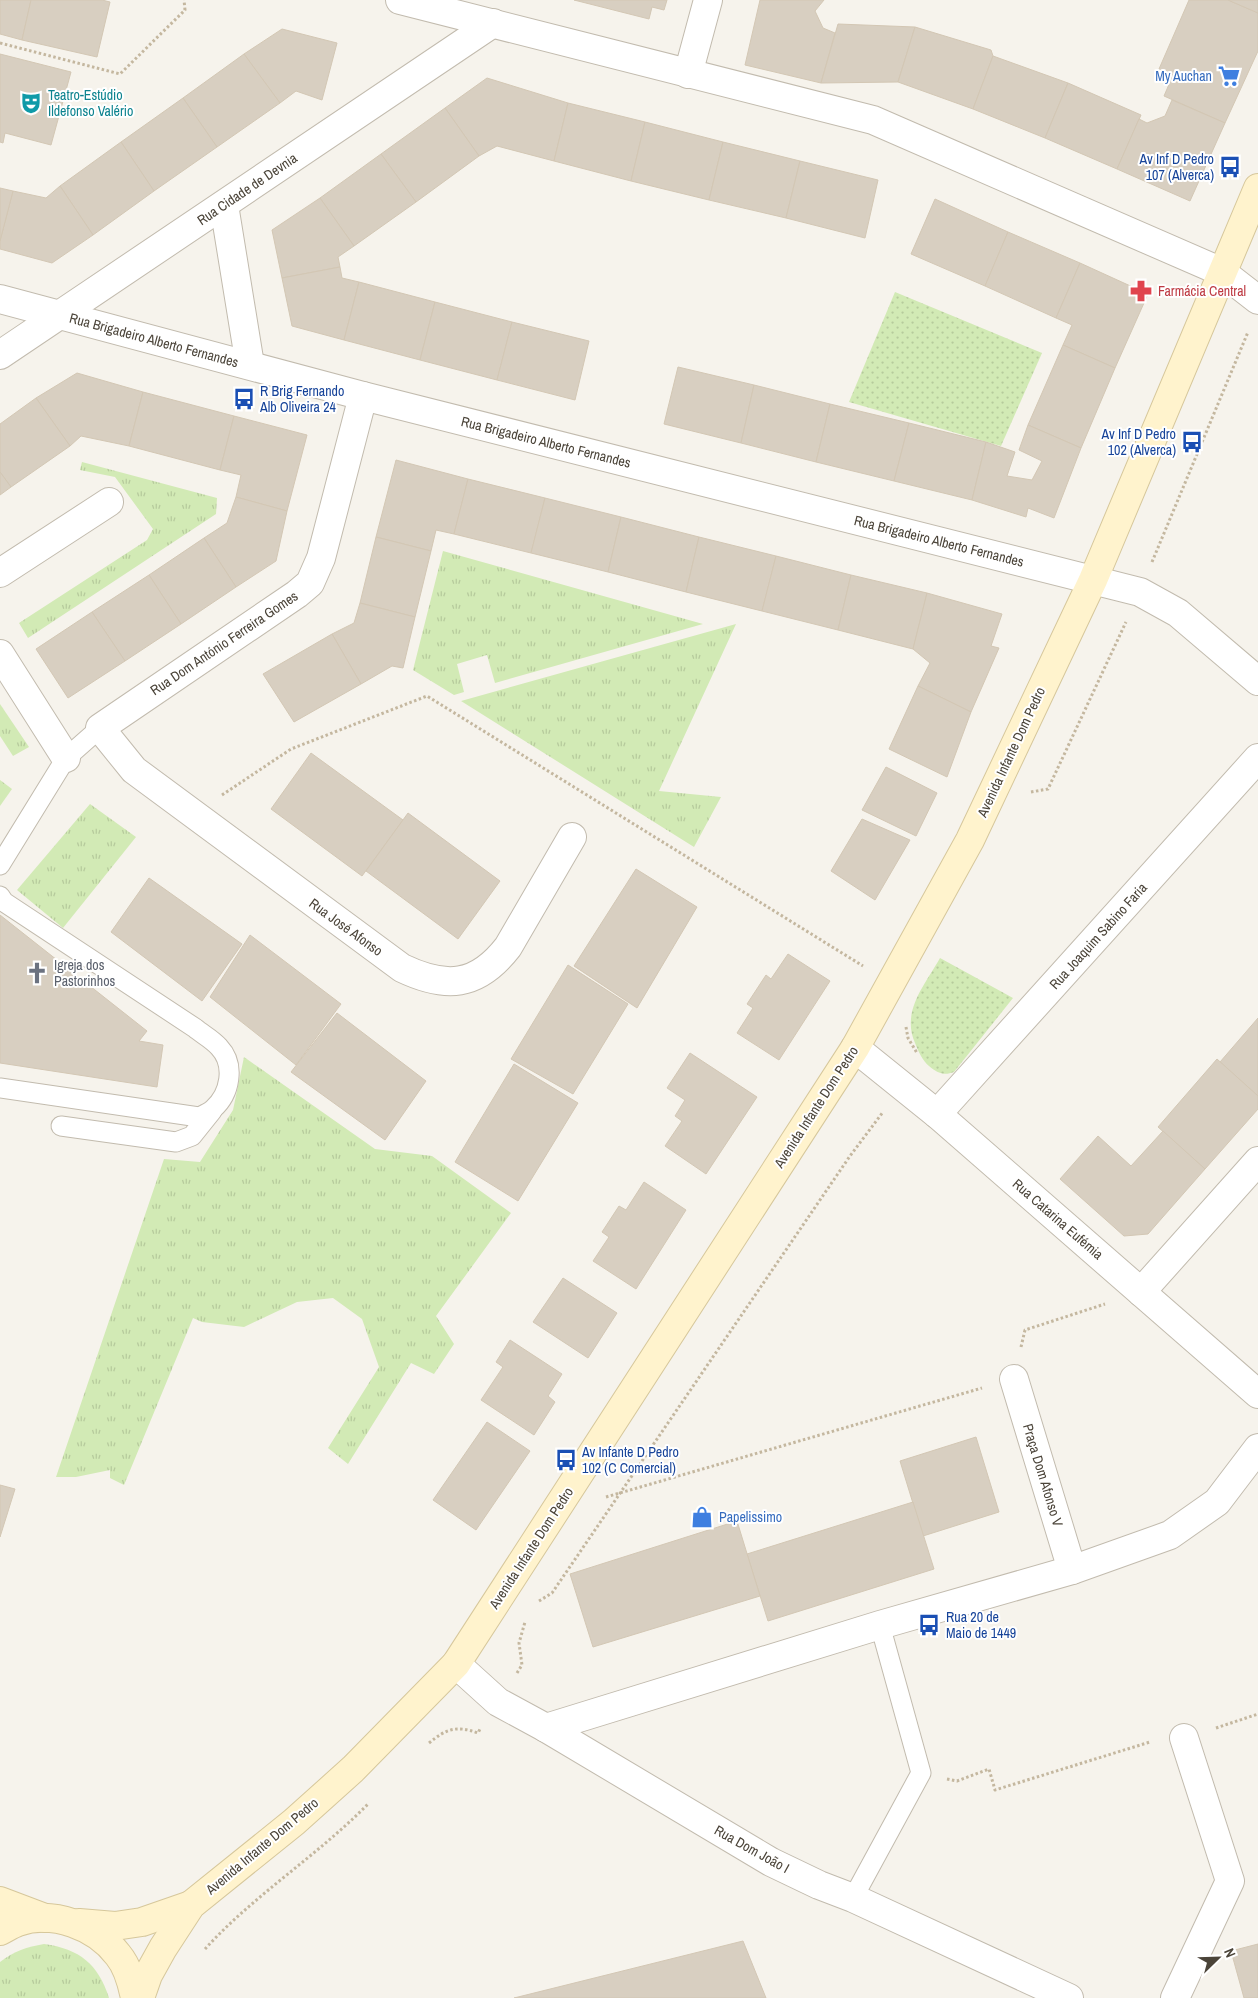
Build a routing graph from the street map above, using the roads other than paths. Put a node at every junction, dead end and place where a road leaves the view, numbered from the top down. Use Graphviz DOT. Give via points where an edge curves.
graph roads {
  1 [pos="400,0"];
  2 [pos="708,0"];
  3 [pos="493,23"];
  4 [pos="688,74"];
  5 [pos="1258,188"];
  6 [pos="224,205"];
  7 [pos="1222,272"];
  8 [pos="0,300"];
  9 [pos="1258,300"];
  10 [pos="60,315"];
  11 [pos="0,355"];
  12 [pos="250,365"];
  13 [pos="363,396"];
  14 [pos="109,502"];
  15 [pos="0,573"];
  16 [pos="1093,580"];
  17 [pos="0,654"];
  18 [pos="1258,681"];
  19 [pos="100,728"];
  20 [pos="66,758"];
  21 [pos="1258,758"];
  22 [pos="572,837"];
  23 [pos="0,865"];
  24 [pos="0,896"];
  25 [pos="854,1048"];
  26 [pos="0,1088"];
  27 [pos="212,1110"];
  28 [pos="937,1114"];
  29 [pos="61,1126"];
  30 [pos="1258,1161"];
  31 [pos="1141,1292"];
  32 [pos="1014,1379"];
  33 [pos="1258,1394"];
  34 [pos="1258,1448"];
  35 [pos="1072,1570"];
  36 [pos="880,1626"];
  37 [pos="456,1664"];
  38 [pos="546,1728"];
  39 [pos="1184,1738"];
  40 [pos="853,1898"];
  41 [pos="0,1902"];
  42 [pos="191,1904"];
  43 [pos="46,1918"];
  44 [pos="74,1923"];
  45 [pos="0,1931"];
  46 [pos="134,1998"];
  47 [pos="140,1998"];
  48 [pos="1069,1998"];
  49 [pos="1175,1998"];
  1 -- 3 [label="street"];
  2 -- 4 [label="street"];
  3 -- 4 [label="street"];
  3 -- 6 [label="street, Rua Cidade de Devnia"];
  4 -- 7 [label="street" via="873,120"];
  5 -- 7 [label="main road, Avenida Infante Dom Pedro"];
  6 -- 10 [label="street, Rua Cidade de Devnia"];
  6 -- 12 [label="street"];
  7 -- 9 [label="street"];
  7 -- 16 [label="main road, Avenida Infante Dom Pedro"];
  8 -- 10 [label="street, Rua Brigadeiro Alberto Fernandes"];
  10 -- 11 [label="street, Rua Cidade de Devnia"];
  10 -- 12 [label="street, Rua Brigadeiro Alberto Fernandes"];
  12 -- 13 [label="street, Rua Brigadeiro Alberto Fernandes"];
  13 -- 16 [label="street, Rua Brigadeiro Alberto Fernandes"];
  13 -- 19 [label="street, Rua Dom António Ferreira Gomes" via="321,558 310,583"];
  14 -- 15 [label="street"];
  16 -- 18 [label="street, Rua Brigadeiro Alberto Fernandes" via="1140,592 1178,613"];
  16 -- 25 [label="main road, Avenida Infante Dom Pedro" via="970,840"];
  17 -- 20 [label="street"];
  19 -- 20 [label="lane"];
  19 -- 22 [label="street, Rua José Afonso" via="134,770 402,968 422,978 442,982 464,980 481,974 496,963"];
  20 -- 23 [label="lane"];
  21 -- 28 [label="street, Rua Joaquim Sabino Faria"];
  24 -- 27 [label="lane" via="4,902 220,1047 228,1060 230,1074 226,1092"];
  25 -- 28 [label="street, Rua Catarina Eufémia"];
  25 -- 37 [label="main road, Avenida Infante Dom Pedro"];
  26 -- 27 [label="lane" via="181,1116 199,1117"];
  27 -- 29 [label="lane" via="192,1136 176,1142"];
  28 -- 31 [label="street, Rua Catarina Eufémia"];
  30 -- 31 [label="street"];
  31 -- 33 [label="street, Rua Catarina Eufémia"];
  32 -- 35 [label="street, Praça Dom Afonso V"];
  34 -- 35 [label="street" via="1217,1502 1170,1535"];
  35 -- 36 [label="street"];
  36 -- 38 [label="street"];
  36 -- 40 [label="lane" via="922,1773"];
  37 -- 38 [label="street, Rua Dom João I" via="498,1702"];
  37 -- 42 [label="main road, Avenida Infante Dom Pedro" via="353,1769 294,1822"];
  38 -- 40 [label="street, Rua Dom João I" via="770,1862 819,1886"];
  39 -- 49 [label="street" via="1230,1881"];
  40 -- 48 [label="street, Rua Dom João I"];
  41 -- 43 [label="main road"];
  42 -- 44 [label="main road, Avenida Infante Dom Pedro" via="142,1922 115,1926"];
  42 -- 47 [label="main road, Avenida Infante Dom Pedro" via="148,1975"];
  43 -- 44 [label="main road"];
  43 -- 45 [label="main road" via="19,1922"];
  44 -- 46 [label="main road" via="99,1936 119,1956 131,1980"];
}
